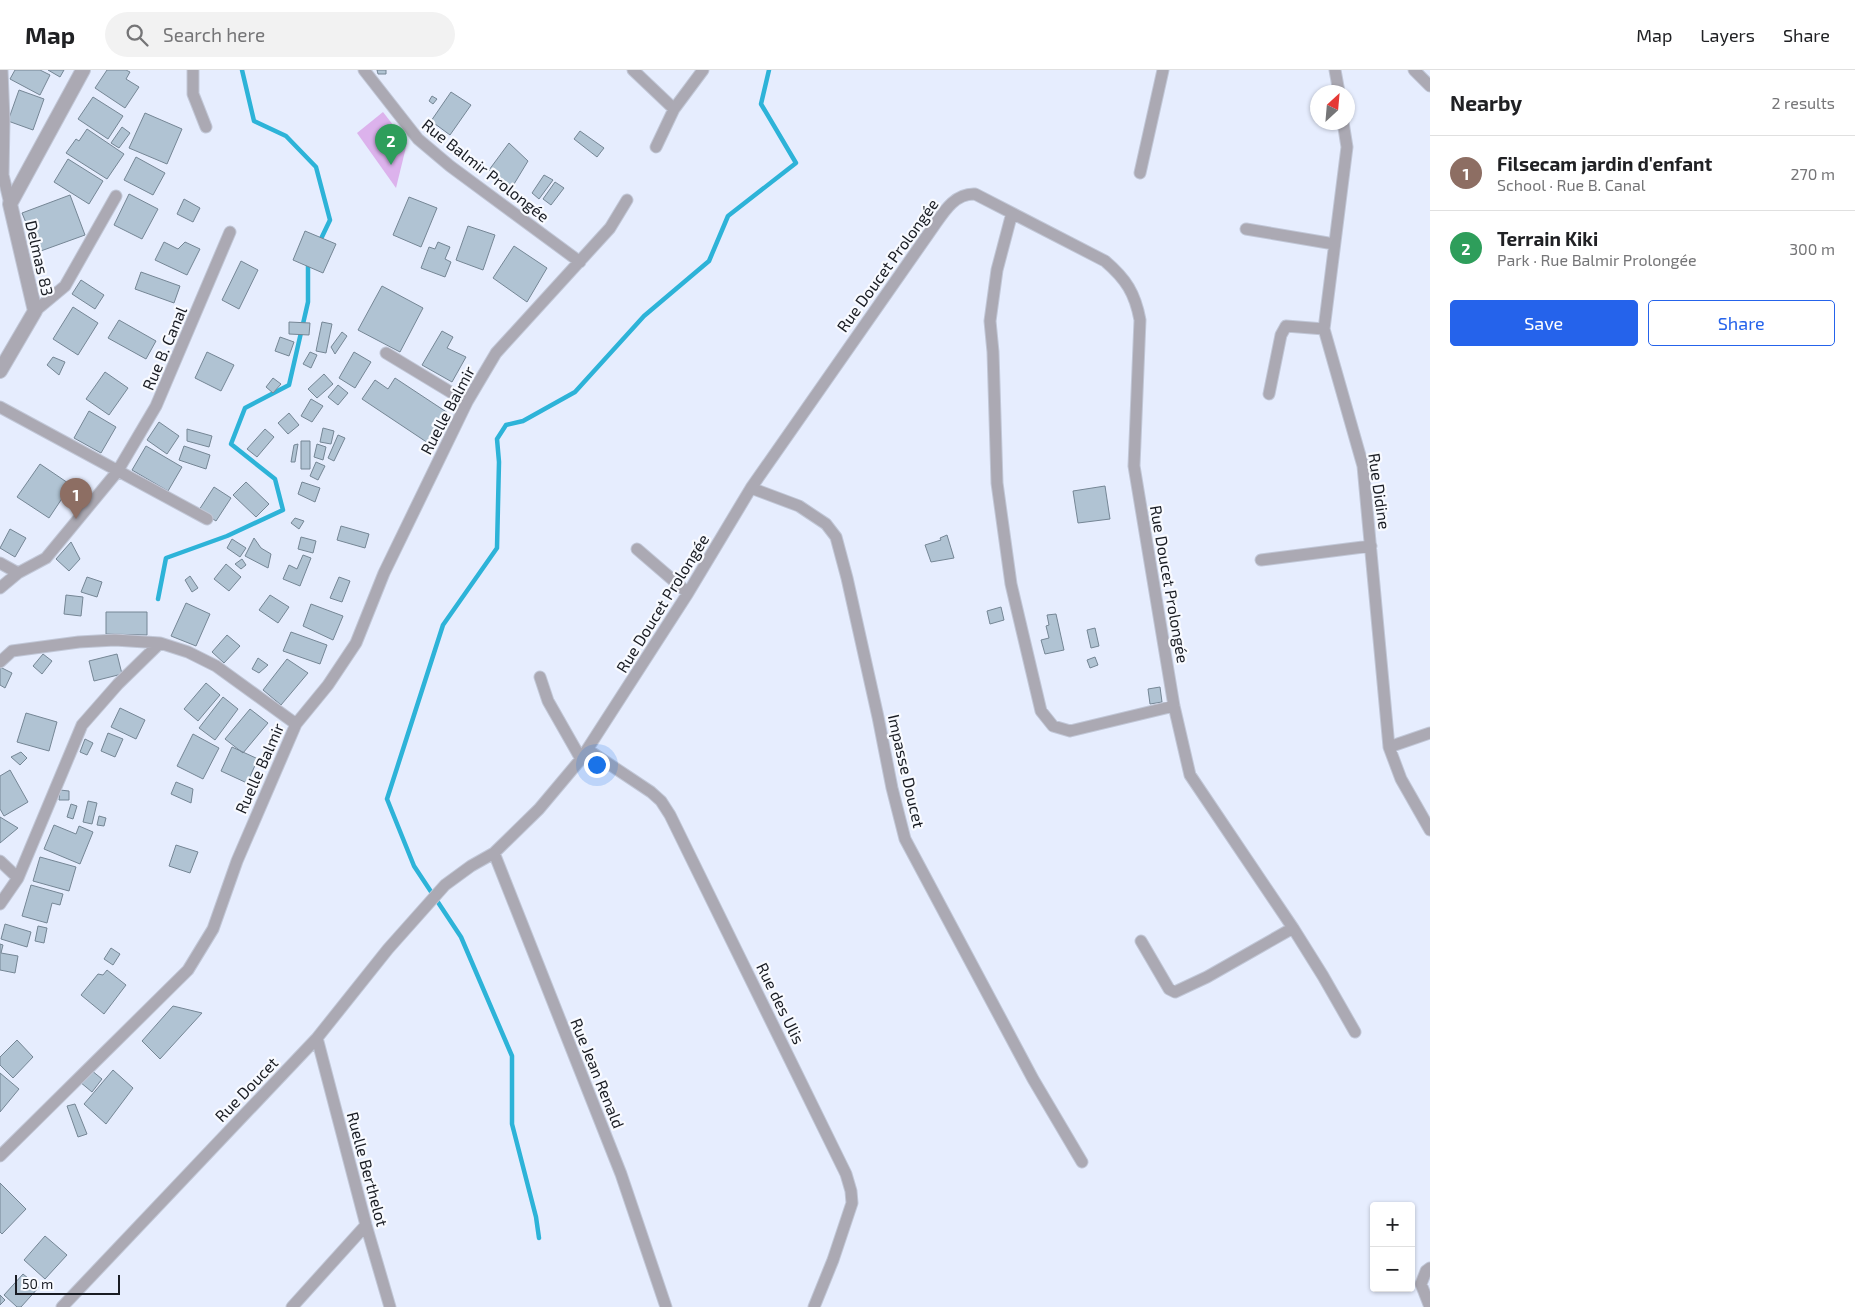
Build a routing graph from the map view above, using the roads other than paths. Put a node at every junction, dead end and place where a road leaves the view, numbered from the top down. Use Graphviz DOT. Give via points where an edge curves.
graph roads {
  1 [pos="2,70"];
  2 [pos="83,70"];
  3 [pos="193,70"];
  4 [pos="364,70"];
  5 [pos="633,70"];
  6 [pos="702,70"];
  7 [pos="1163,70"];
  8 [pos="1335,70"];
  9 [pos="1414,70"];
  10 [pos="1338,85"];
  11 [pos="1430,86"];
  12 [pos="674,109"];
  13 [pos="206,127"];
  14 [pos="1344,130"];
  15 [pos="656,147"];
  16 [pos="1140,173"];
  17 [pos="116,196"];
  18 [pos="627,200"];
  19 [pos="10,204"];
  20 [pos="1012,213"];
  21 [pos="1246,228"];
  22 [pos="230,232"];
  23 [pos="1334,244"];
  24 [pos="580,262"];
  25 [pos="35,311"];
  26 [pos="1324,329"];
  27 [pos="386,353"];
  28 [pos="0,371"];
  29 [pos="1269,394"];
  30 [pos="467,402"];
  31 [pos="0,406"];
  32 [pos="117,472"];
  33 [pos="751,488"];
  34 [pos="207,519"];
  35 [pos="1371,546"];
  36 [pos="637,549"];
  37 [pos="1261,560"];
  38 [pos="0,563"];
  39 [pos="18,573"];
  40 [pos="0,588"];
  41 [pos="688,594"];
  42 [pos="160,643"];
  43 [pos="0,662"];
  44 [pos="540,677"];
  45 [pos="1174,706"];
  46 [pos="296,724"];
  47 [pos="1430,733"];
  48 [pos="1389,746"];
  49 [pos="584,755"];
  50 [pos="1430,830"];
  51 [pos="494,853"];
  52 [pos="0,861"];
  53 [pos="18,878"];
  54 [pos="445,886"];
  55 [pos="0,904"];
  56 [pos="1293,928"];
  57 [pos="1141,941"];
  58 [pos="1355,1032"];
  59 [pos="317,1038"];
  60 [pos="0,1156"];
  61 [pos="1082,1162"];
  62 [pos="366,1225"];
  63 [pos="1430,1268"];
  64 [pos="1430,1306"];
  65 [pos="62,1307"];
  66 [pos="292,1307"];
  67 [pos="390,1307"];
  68 [pos="666,1307"];
  69 [pos="814,1307"];
  1 -- 19 [label="street, Delmas 83" via="3,175"];
  2 -- 19 [label="street, Delmas 83"];
  3 -- 13 [label="street" via="193,94"];
  4 -- 24 [label="street, Rue Balmir Prolongée" via="418,140"];
  5 -- 12 [label="street"];
  6 -- 12 [label="street"];
  7 -- 16 [label="street"];
  8 -- 10 [label="street"];
  9 -- 11 [label="street"];
  12 -- 15 [label="street"];
  14 -- 23 [label="street, Rue Didine" via="1347,147"];
  17 -- 25 [label="street" via="65,286"];
  18 -- 24 [label="street, Ruelle Balmir" via="610,228"];
  19 -- 25 [label="street, Delmas 83"];
  20 -- 33 [label="street, Rue Doucet Prolongée" via="975,194 958,197 929,233"];
  20 -- 45 [label="street, Rue Doucet Prolongée" via="1105,261 1120,274 1136,300 1140,320 1134,466"];
  20 -- 45 [label="street" via="990,321 997,483 1011,584 1041,712 1053,726 1070,731"];
  21 -- 23 [label="street"];
  22 -- 32 [label="street, Rue B. Canal" via="156,406"];
  23 -- 26 [label="street, Rue Didine"];
  24 -- 30 [label="street, Ruelle Balmir" via="496,353"];
  25 -- 28 [label="street, Delmas 83"];
  26 -- 29 [label="street" via="1286,326"];
  26 -- 35 [label="street, Rue Didine" via="1363,466"];
  27 -- 30 [label="street"];
  30 -- 46 [label="street, Ruelle Balmir" via="384,573 356,643"];
  31 -- 32 [label="street"];
  32 -- 34 [label="street"];
  32 -- 39 [label="street, Rue B. Canal" via="46,558"];
  33 -- 41 [label="street, Rue Doucet Prolongée"];
  33 -- 61 [label="street, Impasse Doucet" via="799,506 826,524 836,537 848,578 905,839 1033,1079"];
  35 -- 37 [label="street"];
  35 -- 48 [label="street, Rue Didine"];
  36 -- 41 [label="street"];
  38 -- 39 [label="street"];
  39 -- 40 [label="street, Rue B. Canal"];
  41 -- 49 [label="street, Rue Doucet Prolongée"];
  42 -- 43 [label="street" via="79,642 12,651"];
  42 -- 46 [label="street" via="216,666"];
  42 -- 53 [label="street" via="82,725"];
  44 -- 49 [label="street" via="548,700"];
  45 -- 56 [label="street, Rue Doucet Prolongée" via="1190,775"];
  46 -- 60 [label="street, Ruelle Balmir" via="237,861 213,929 188,970"];
  47 -- 48 [label="street"];
  48 -- 50 [label="street, Rue Didine" via="1401,778"];
  49 -- 51 [label="street, Rue Doucet Prolongée" via="539,809"];
  49 -- 69 [label="street, Rue des Ulis" via="651,792 670,815 846,1174 852,1203 834,1260"];
  51 -- 54 [label="street, Rue Doucet Prolongée" via="470,866"];
  51 -- 68 [label="street, Rue Jean Renald" via="621,1174"];
  52 -- 53 [label="street"];
  53 -- 55 [label="street"];
  54 -- 59 [label="street, Rue Doucet"];
  56 -- 57 [label="street" via="1175,992 1169,989"];
  56 -- 58 [label="street, Rue Doucet Prolongée"];
  59 -- 62 [label="street, Ruelle Berthelot"];
  59 -- 65 [label="street, Rue Doucet"];
  62 -- 66 [label="street"];
  62 -- 67 [label="street, Ruelle Berthelot"];
  63 -- 64 [label="street" via="1422,1284"];
}
